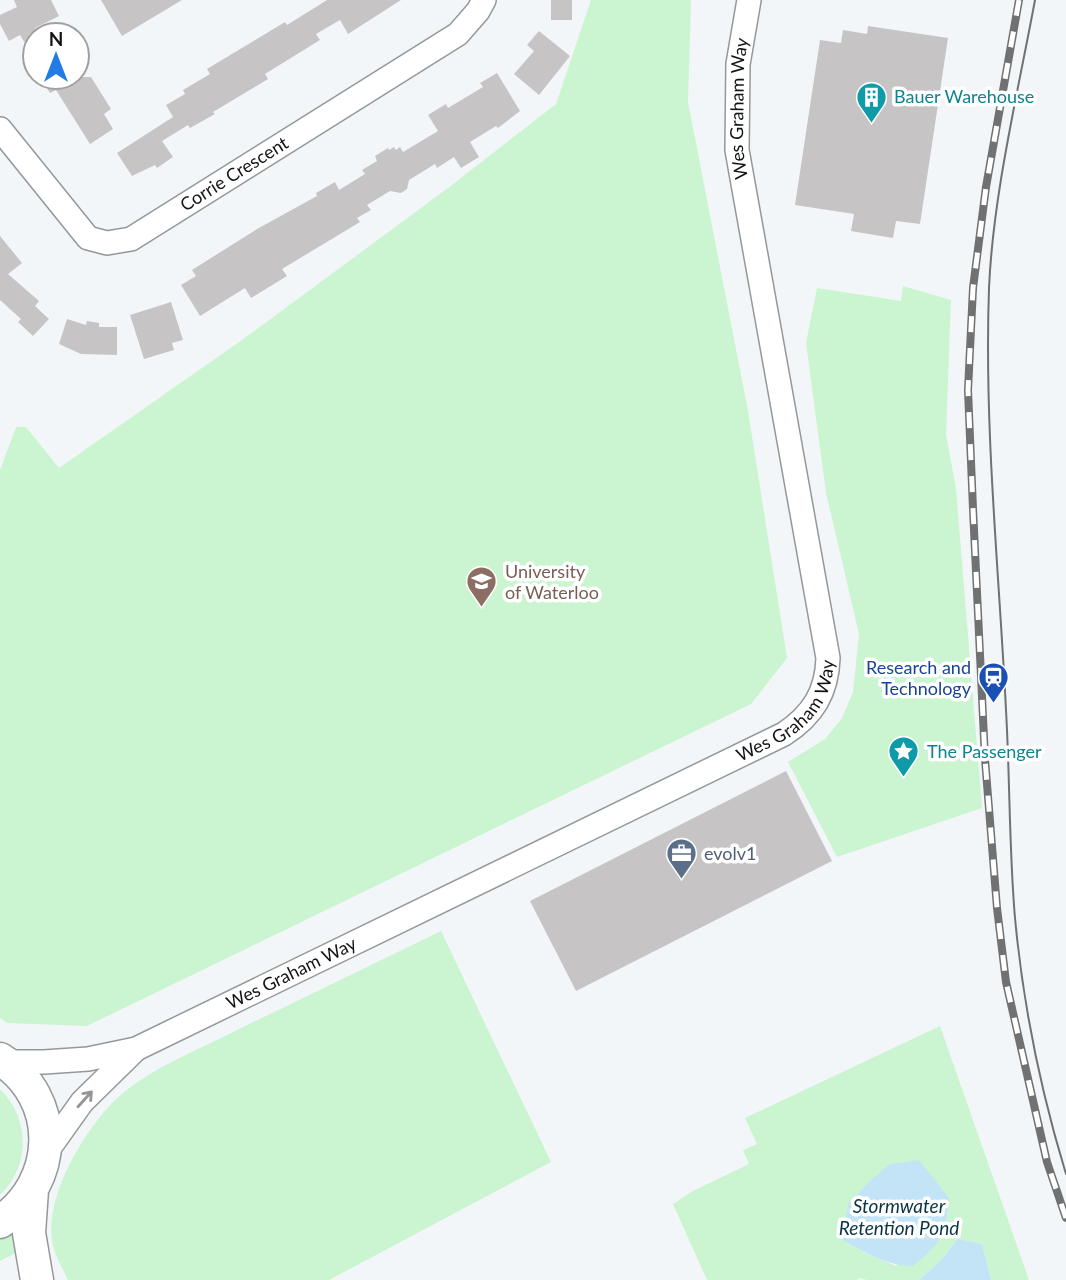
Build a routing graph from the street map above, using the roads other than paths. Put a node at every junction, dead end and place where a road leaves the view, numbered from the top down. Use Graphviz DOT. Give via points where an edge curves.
graph roads {
  1 [pos="484,0"];
  2 [pos="748,0"];
  3 [pos="0,129"];
  4 [pos="136,1049"];
  5 [pos="2,1060"];
  6 [pos="45,1154"];
  7 [pos="32,1190"];
  8 [pos="0,1222"];
  9 [pos="37,1280"];
  1 -- 3 [label="street, Corrie Crescent" via="458,34 131,239 107,243 88,238"];
  2 -- 4 [label="street, Wes Graham Way" via="738,64 737,150 828,658 826,681 816,706 784,734"];
  4 -- 5 [label="street, Wes Graham Way" via="88,1059"];
  6 -- 4 [label="street, Wes Graham Way, one-way" via="77,1108"];
  5 -- 6 [label="street" via="19,1074 40,1106"];
  6 -- 7 [label="street"];
  7 -- 8 [label="street"];
  7 -- 9 [label="street" via="30,1253"];
}
